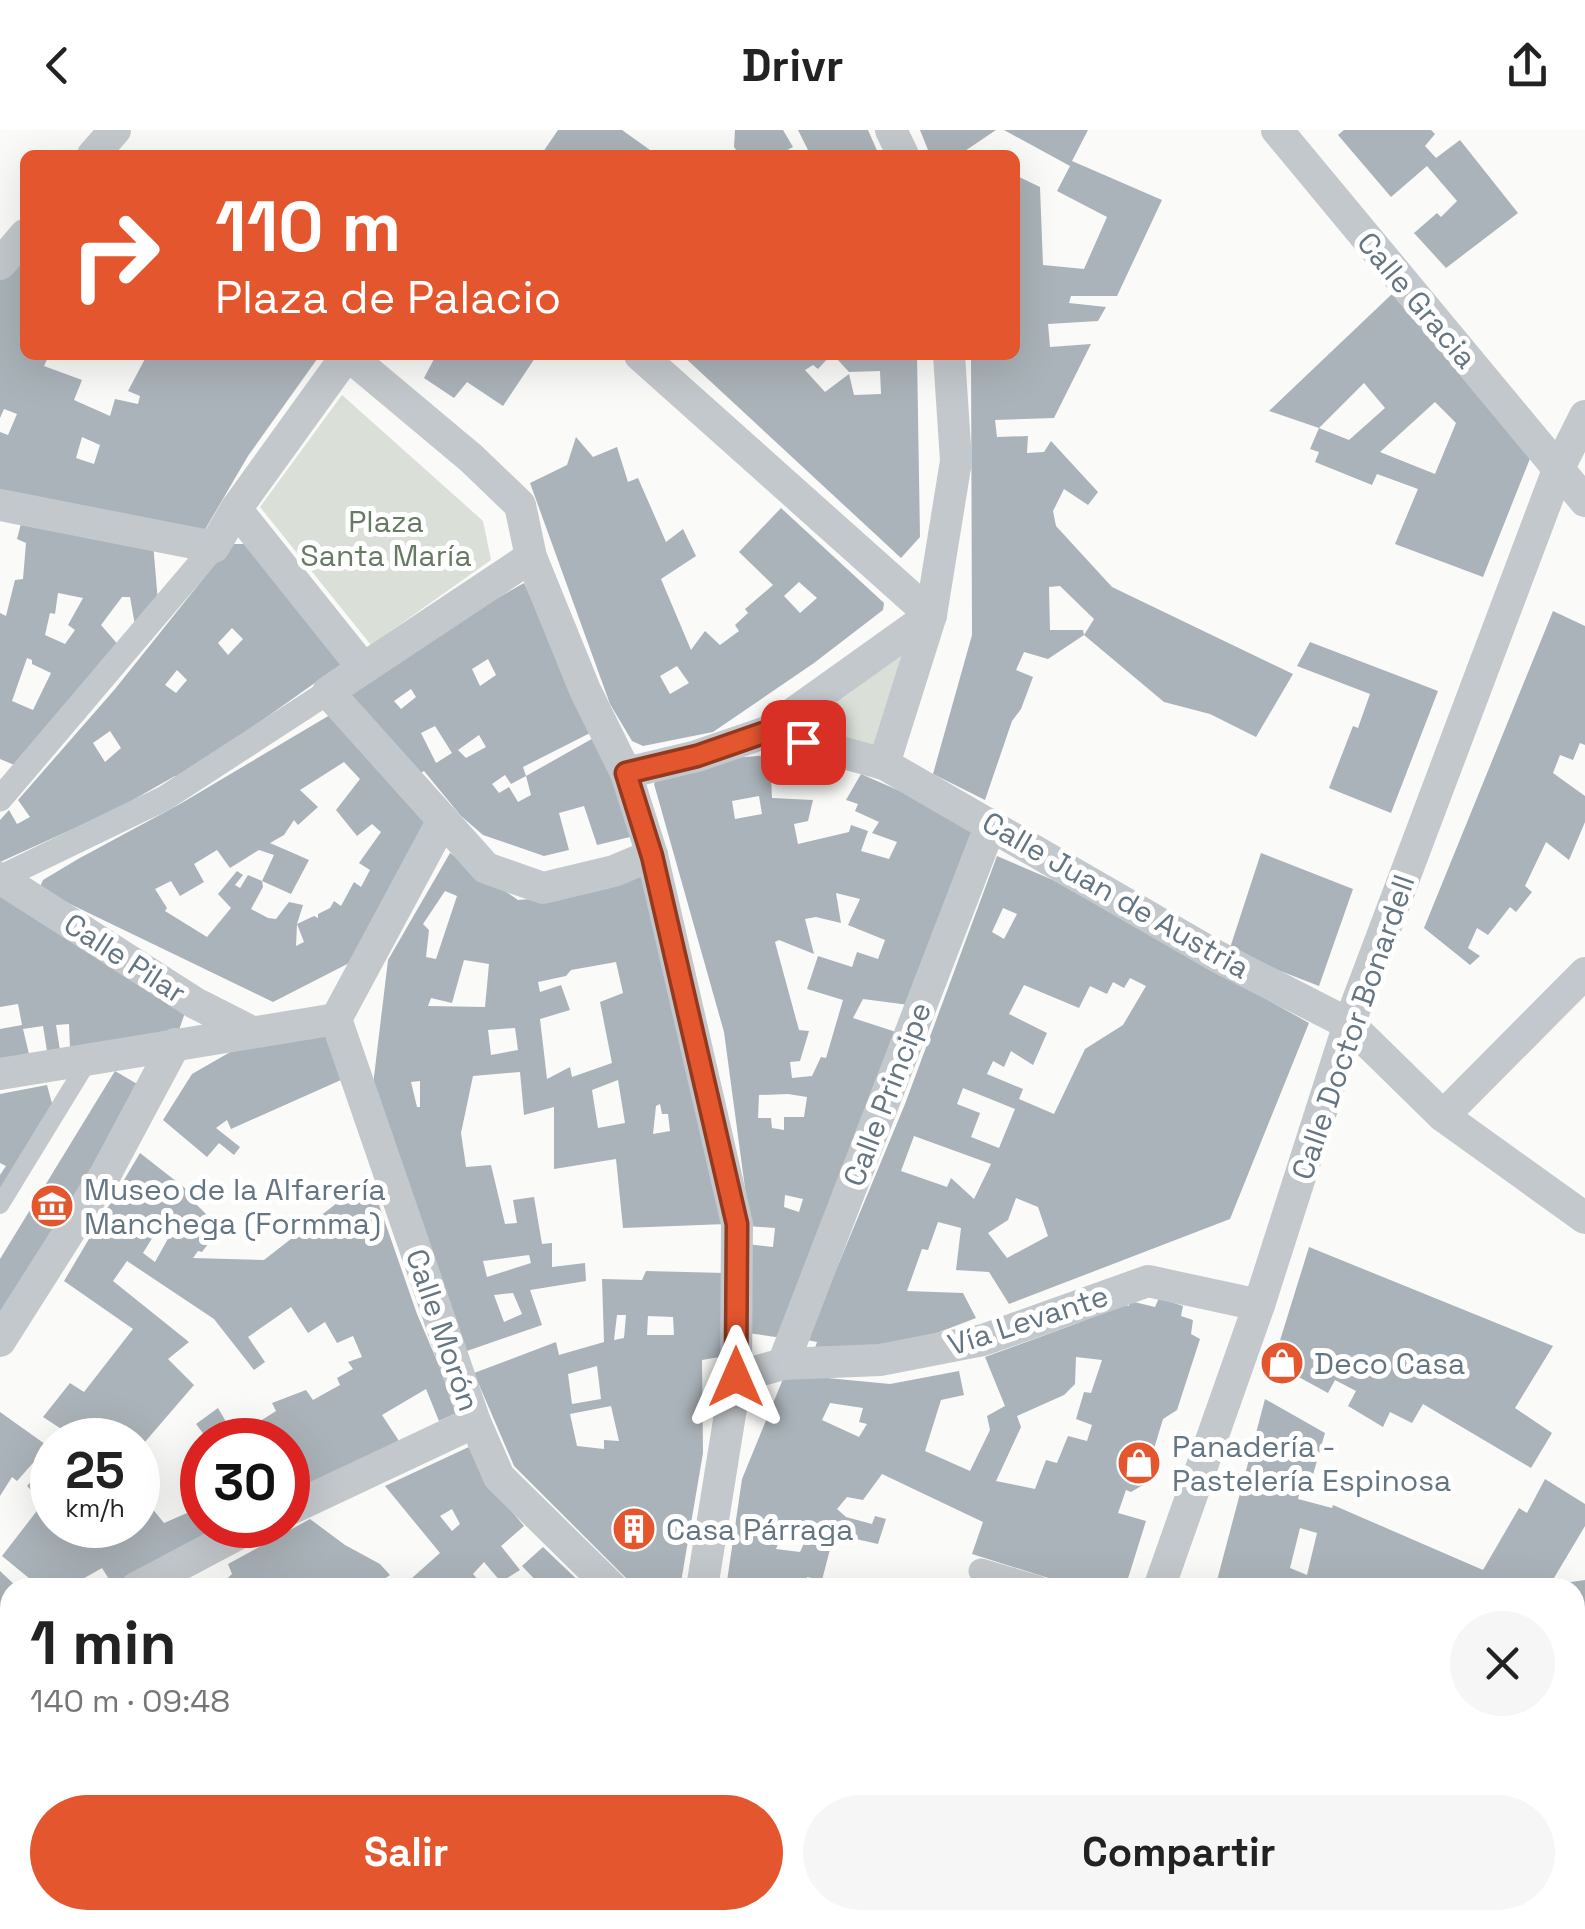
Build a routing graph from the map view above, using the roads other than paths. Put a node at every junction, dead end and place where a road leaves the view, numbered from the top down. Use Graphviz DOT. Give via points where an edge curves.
graph roads {
  1 [pos="1276,130"];
  2 [pos="20,241"];
  3 [pos="0,264"];
  4 [pos="344,360"];
  5 [pos="354,360"];
  6 [pos="646,360"];
  7 [pos="950,360"];
  8 [pos="1585,416"];
  9 [pos="1558,470"];
  10 [pos="1585,501"];
  11 [pos="0,505"];
  12 [pos="236,509"];
  13 [pos="214,547"];
  14 [pos="530,556"];
  15 [pos="930,615"];
  16 [pos="363,668"];
  17 [pos="328,692"];
  18 [pos="766,732"];
  19 [pos="884,764"];
  20 [pos="626,773"];
  21 [pos="0,800"];
  22 [pos="443,820"];
  23 [pos="992,824"];
  24 [pos="652,856"];
  25 [pos="0,878"];
  26 [pos="1585,973"];
  27 [pos="336,1019"];
  28 [pos="1349,1024"];
  29 [pos="252,1032"];
  30 [pos="175,1044"];
  31 [pos="89,1059"];
  32 [pos="0,1074"];
  33 [pos="1443,1116"];
  34 [pos="0,1206"];
  35 [pos="1585,1218"];
  36 [pos="1259,1305"];
  37 [pos="0,1341"];
  38 [pos="783,1364"];
  39 [pos="736,1377"];
  40 [pos="475,1422"];
  41 [pos="310,1500"];
  42 [pos="212,1548"];
  43 [pos="981,1570"];
  44 [pos="155,1578"];
  45 [pos="602,1578"];
  46 [pos="704,1578"];
  47 [pos="1006,1578"];
  48 [pos="1163,1578"];
  1 -- 9 [label="street, Calle Gracia"];
  2 -- 3 [label="street"];
  4 -- 12 [label="street"];
  5 -- 14 [label="street" via="520,505"];
  6 -- 15 [label="street"];
  7 -- 15 [label="street" via="956,461"];
  8 -- 9 [label="street, Calle Doctor Bonardell"];
  9 -- 10 [label="street, Calle Gracia"];
  9 -- 28 [label="street, Calle Doctor Bonardell"];
  11 -- 13 [label="street"];
  12 -- 13 [label="street"];
  12 -- 16 [label="street"];
  13 -- 21 [label="street"];
  14 -- 16 [label="street"];
  14 -- 20 [label="street"];
  15 -- 18 [label="street"];
  15 -- 19 [label="street"];
  16 -- 17 [label="street"];
  17 -- 22 [label="street"];
  17 -- 25 [label="street" via="165,798"];
  18 -- 19 [label="street, Calle Juan de Austria"];
  18 -- 20 [label="street"];
  19 -- 23 [label="street, Calle Juan de Austria"];
  20 -- 24 [label="street"];
  22 -- 24 [label="street" via="486,868 543,888"];
  22 -- 27 [label="street"];
  23 -- 28 [label="street, Calle Juan de Austria" via="1218,957"];
  23 -- 38 [label="street, Calle Principe"];
  24 -- 39 [label="street" via="737,1224"];
  25 -- 29 [label="street, Calle Pilar"];
  26 -- 33 [label="street"];
  27 -- 29 [label="street"];
  27 -- 40 [label="street, Calle Morón"];
  28 -- 33 [label="street, Calle Juan de Austria"];
  28 -- 36 [label="street, Calle Doctor Bonardell"];
  29 -- 30 [label="street"];
  30 -- 31 [label="street"];
  30 -- 37 [label="street" via="105,1175"];
  31 -- 32 [label="street"];
  31 -- 34 [label="lane"];
  33 -- 35 [label="street, Calle Juan de Austria"];
  36 -- 38 [label="street, Vía Levante" via="1148,1280 983,1340 880,1360"];
  36 -- 48 [label="street, Calle Doctor Bonardell"];
  38 -- 39 [label="street, Vía Levante"];
  39 -- 46 [label="street"];
  40 -- 41 [label="street"];
  40 -- 45 [label="street, Calle Morón" via="499,1478"];
  42 -- 44 [label="street"];
  43 -- 47 [label="street"];
}
